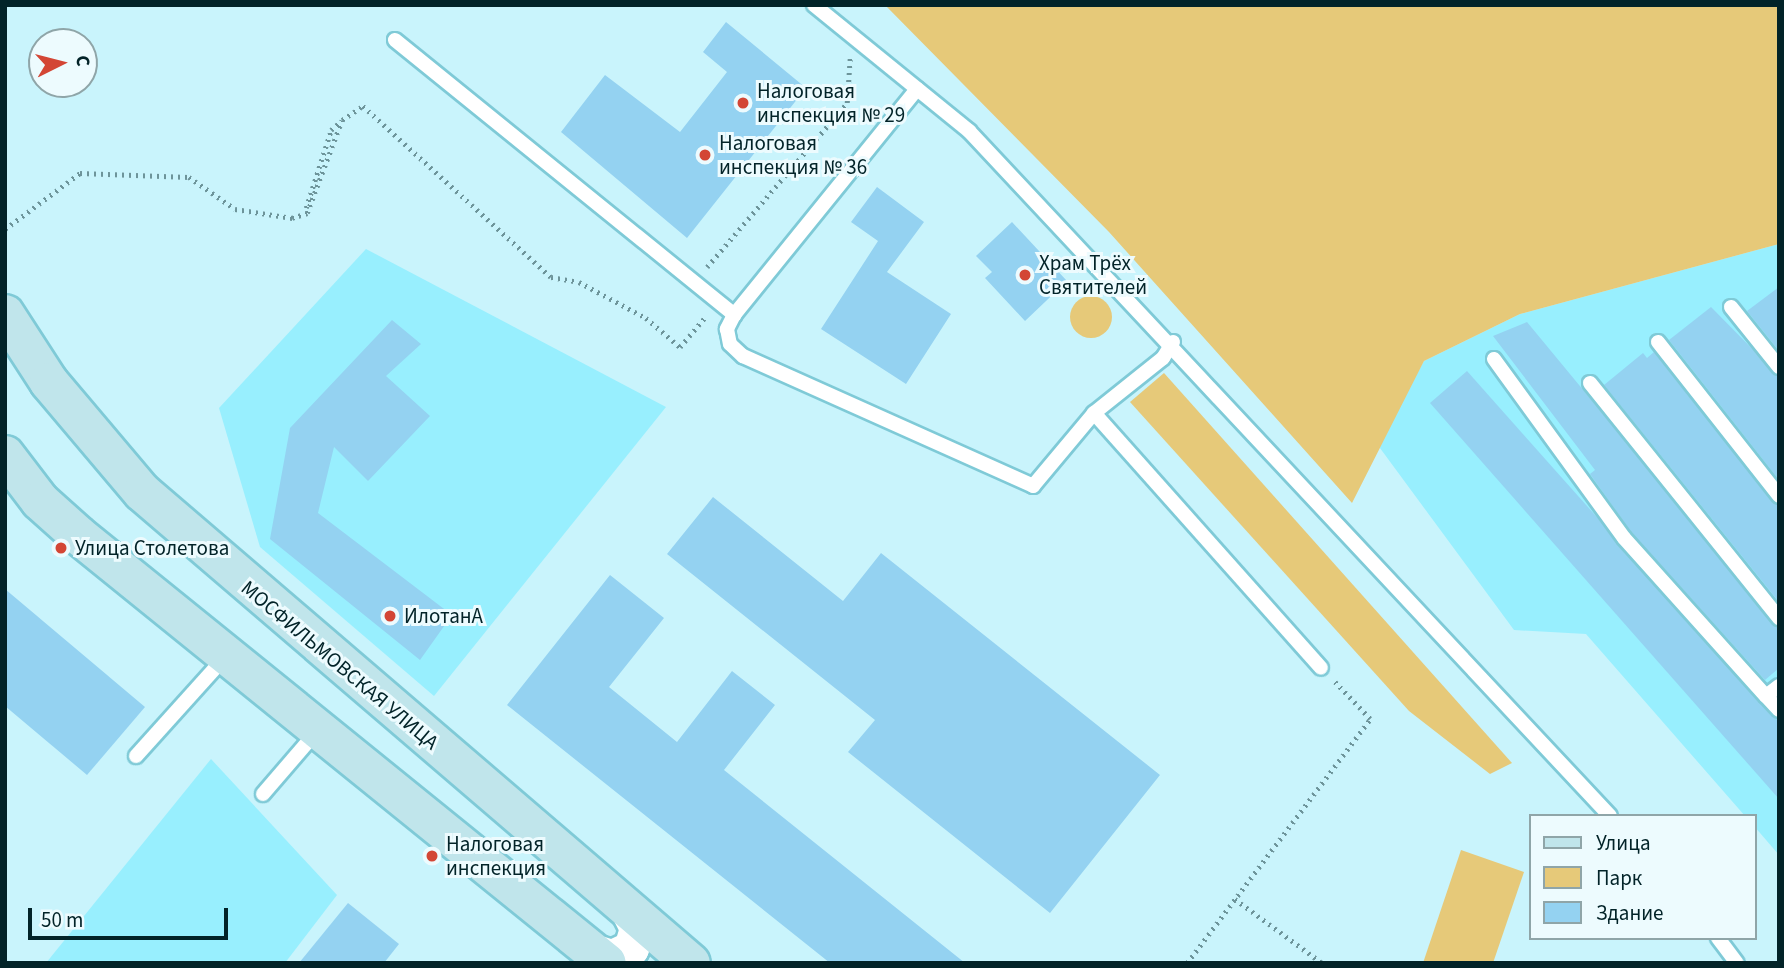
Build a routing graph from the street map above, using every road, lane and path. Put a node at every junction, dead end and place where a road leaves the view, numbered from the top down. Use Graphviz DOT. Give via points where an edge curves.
graph roads {
  1 [pos="814,5"];
  2 [pos="851,36"];
  3 [pos="395,40"];
  4 [pos="917,89"];
  5 [pos="5,229"];
  6 [pos="694,282"];
  7 [pos="717,301"];
  8 [pos="1731,307"];
  9 [pos="5,314"];
  10 [pos="734,315"];
  11 [pos="1173,342"];
  12 [pos="1658,342"];
  13 [pos="5,351"];
  14 [pos="1494,359"];
  15 [pos="1779,367"];
  16 [pos="49,382"];
  17 [pos="1590,383"];
  18 [pos="1094,413"];
  19 [pos="5,456"];
  20 [pos="5,473"];
  21 [pos="1779,496"];
  22 [pos="40,501"];
  23 [pos="1779,618"];
  24 [pos="227,656"];
  25 [pos="1321,667"];
  26 [pos="1779,686"];
  27 [pos="1766,696"];
  28 [pos="1779,710"];
  29 [pos="319,729"];
  30 [pos="136,756"];
  31 [pos="263,794"];
  32 [pos="1608,814"];
  33 [pos="1235,899"];
  34 [pos="628,910"];
  35 [pos="1720,940"];
  36 [pos="600,957"];
  37 [pos="691,963"];
  38 [pos="1187,963"];
  39 [pos="1322,963"];
  40 [pos="1737,963"];
  1 -- 2 [label="lane"];
  2 -- 4 [label="lane"];
  2 -- 6 [label="path" via="847,103"];
  3 -- 6 [label="lane"];
  4 -- 10 [label="lane"];
  4 -- 11 [label="lane" via="969,131"];
  5 -- 7 [label="path" via="80,173 189,177 235,209 292,218 306,212 342,120 363,106 384,120 519,254 551,277 579,282 646,318 680,346"];
  6 -- 7 [label="lane"];
  7 -- 10 [label="lane"];
  8 -- 15 [label="lane"];
  9 -- 16 [label="main road"];
  10 -- 18 [label="lane" via="727,329 743,356 1033,486"];
  11 -- 18 [label="lane" via="1163,358"];
  11 -- 32 [label="lane"];
  12 -- 21 [label="lane"];
  13 -- 16 [label="street, МОСФИЛЬМОВСКАЯ УЛИЦА"];
  14 -- 27 [label="lane" via="1624,538"];
  16 -- 34 [label="main road, МОСФИЛЬМОВСКАЯ УЛИЦА" via="142,492"];
  17 -- 23 [label="lane"];
  18 -- 25 [label="lane"];
  19 -- 22 [label="main road"];
  20 -- 22 [label="street"];
  22 -- 24 [label="main road"];
  24 -- 29 [label="main road"];
  24 -- 30 [label="lane"];
  25 -- 33 [label="path" via="1370,719"];
  26 -- 27 [label="lane"];
  27 -- 28 [label="lane"];
  29 -- 31 [label="lane"];
  29 -- 36 [label="main road"];
  33 -- 38 [label="path"];
  33 -- 39 [label="path"];
  34 -- 36 [label="street" via="637,928 631,948"];
  34 -- 37 [label="main road, МОСФИЛЬМОВСКАЯ УЛИЦА"];
  35 -- 40 [label="lane"];
}
